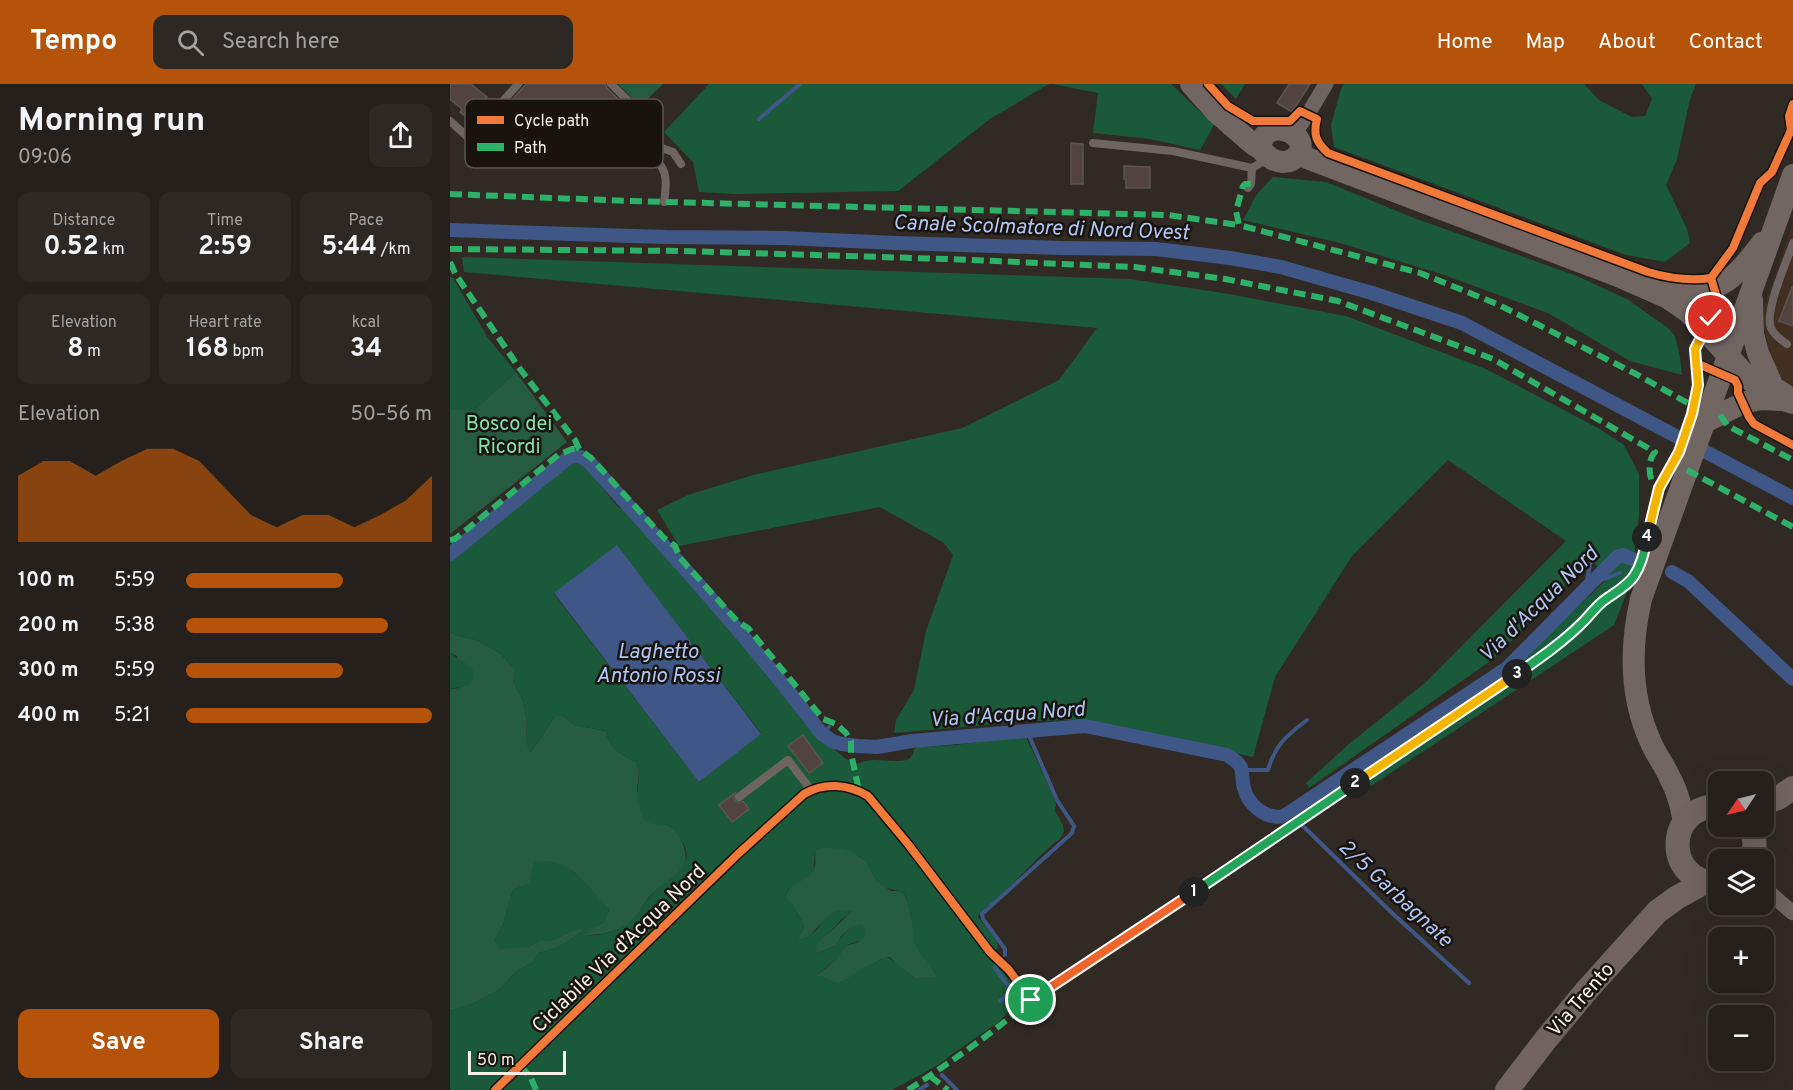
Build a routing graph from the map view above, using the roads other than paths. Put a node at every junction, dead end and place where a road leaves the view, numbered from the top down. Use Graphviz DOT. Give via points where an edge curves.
graph roads {
  1 [pos="518,84"];
  2 [pos="611,84"];
  3 [pos="1191,84"];
  4 [pos="1326,84"];
  5 [pos="505,99"];
  6 [pos="626,99"];
  7 [pos="450,121"];
  8 [pos="465,134"];
  9 [pos="1093,142"];
  10 [pos="1296,145"];
  11 [pos="663,148"];
  12 [pos="1262,152"];
  13 [pos="681,164"];
  14 [pos="663,168"];
  15 [pos="1793,175"];
  16 [pos="1248,188"];
  17 [pos="664,202"];
  18 [pos="1774,227"];
  19 [pos="1793,243"];
  20 [pos="1618,276"];
  21 [pos="1661,285"];
  22 [pos="1751,291"];
  23 [pos="1787,344"];
  24 [pos="1730,348"];
  25 [pos="1714,394"];
  26 [pos="1786,398"];
  27 [pos="1703,423"];
  28 [pos="1671,778"];
  29 [pos="811,790"];
  30 [pos="739,796"];
  31 [pos="1708,804"];
  32 [pos="1708,807"];
  33 [pos="1684,822"];
  34 [pos="1681,861"];
  35 [pos="1708,881"];
  36 [pos="1708,885"];
  37 [pos="1774,897"];
  38 [pos="1657,912"];
  39 [pos="1793,913"];
  40 [pos="1507,1090"];
  1 -- 5 [label="lane"];
  2 -- 6 [label="lane"];
  3 -- 12 [label="street"];
  4 -- 10 [label="street"];
  7 -- 8 [label="lane"];
  9 -- 12 [label="lane" via="1173,151"];
  10 -- 12 [label="street" via="1288,161"];
  10 -- 20 [label="street"];
  11 -- 13 [label="lane" via="673,152"];
  12 -- 16 [label="lane"];
  14 -- 17 [label="lane"];
  15 -- 18 [label="street, Via Trento"];
  18 -- 21 [label="street" via="1744,267 1724,283 1705,290"];
  18 -- 22 [label="street, Via Trento"];
  19 -- 23 [label="lane" via="1768,316 1771,328"];
  20 -- 21 [label="street"];
  20 -- 24 [label="street" via="1668,297"];
  20 -- 25 [label="street" via="1660,299 1705,342"];
  21 -- 24 [label="street" via="1696,304 1711,318"];
  22 -- 24 [label="street, Via Trento"];
  22 -- 26 [label="street" via="1758,353"];
  24 -- 25 [label="street, Via Trento"];
  24 -- 26 [label="street"];
  25 -- 27 [label="street, Via Trento"];
  26 -- 27 [label="street" via="1743,403"];
  27 -- 28 [label="street, Via Trento" via="1641,599 1634,645 1636,695 1642,722"];
  28 -- 31 [label="street, Via Trento" via="1689,797"];
  28 -- 33 [label="street, Via Trento"];
  29 -- 30 [label="lane" via="788,760"];
  32 -- 33 [label="main road, Via Trento"];
  33 -- 34 [label="main road, Via Trento" via="1677,845"];
  34 -- 35 [label="main road, Via Trento" via="1690,874"];
  34 -- 38 [label="main road, Via Trento"];
  36 -- 38 [label="main road, Via Trento" via="1676,898"];
  37 -- 39 [label="street"];
  38 -- 40 [label="main road, Via Trento" via="1587,990"];
}
